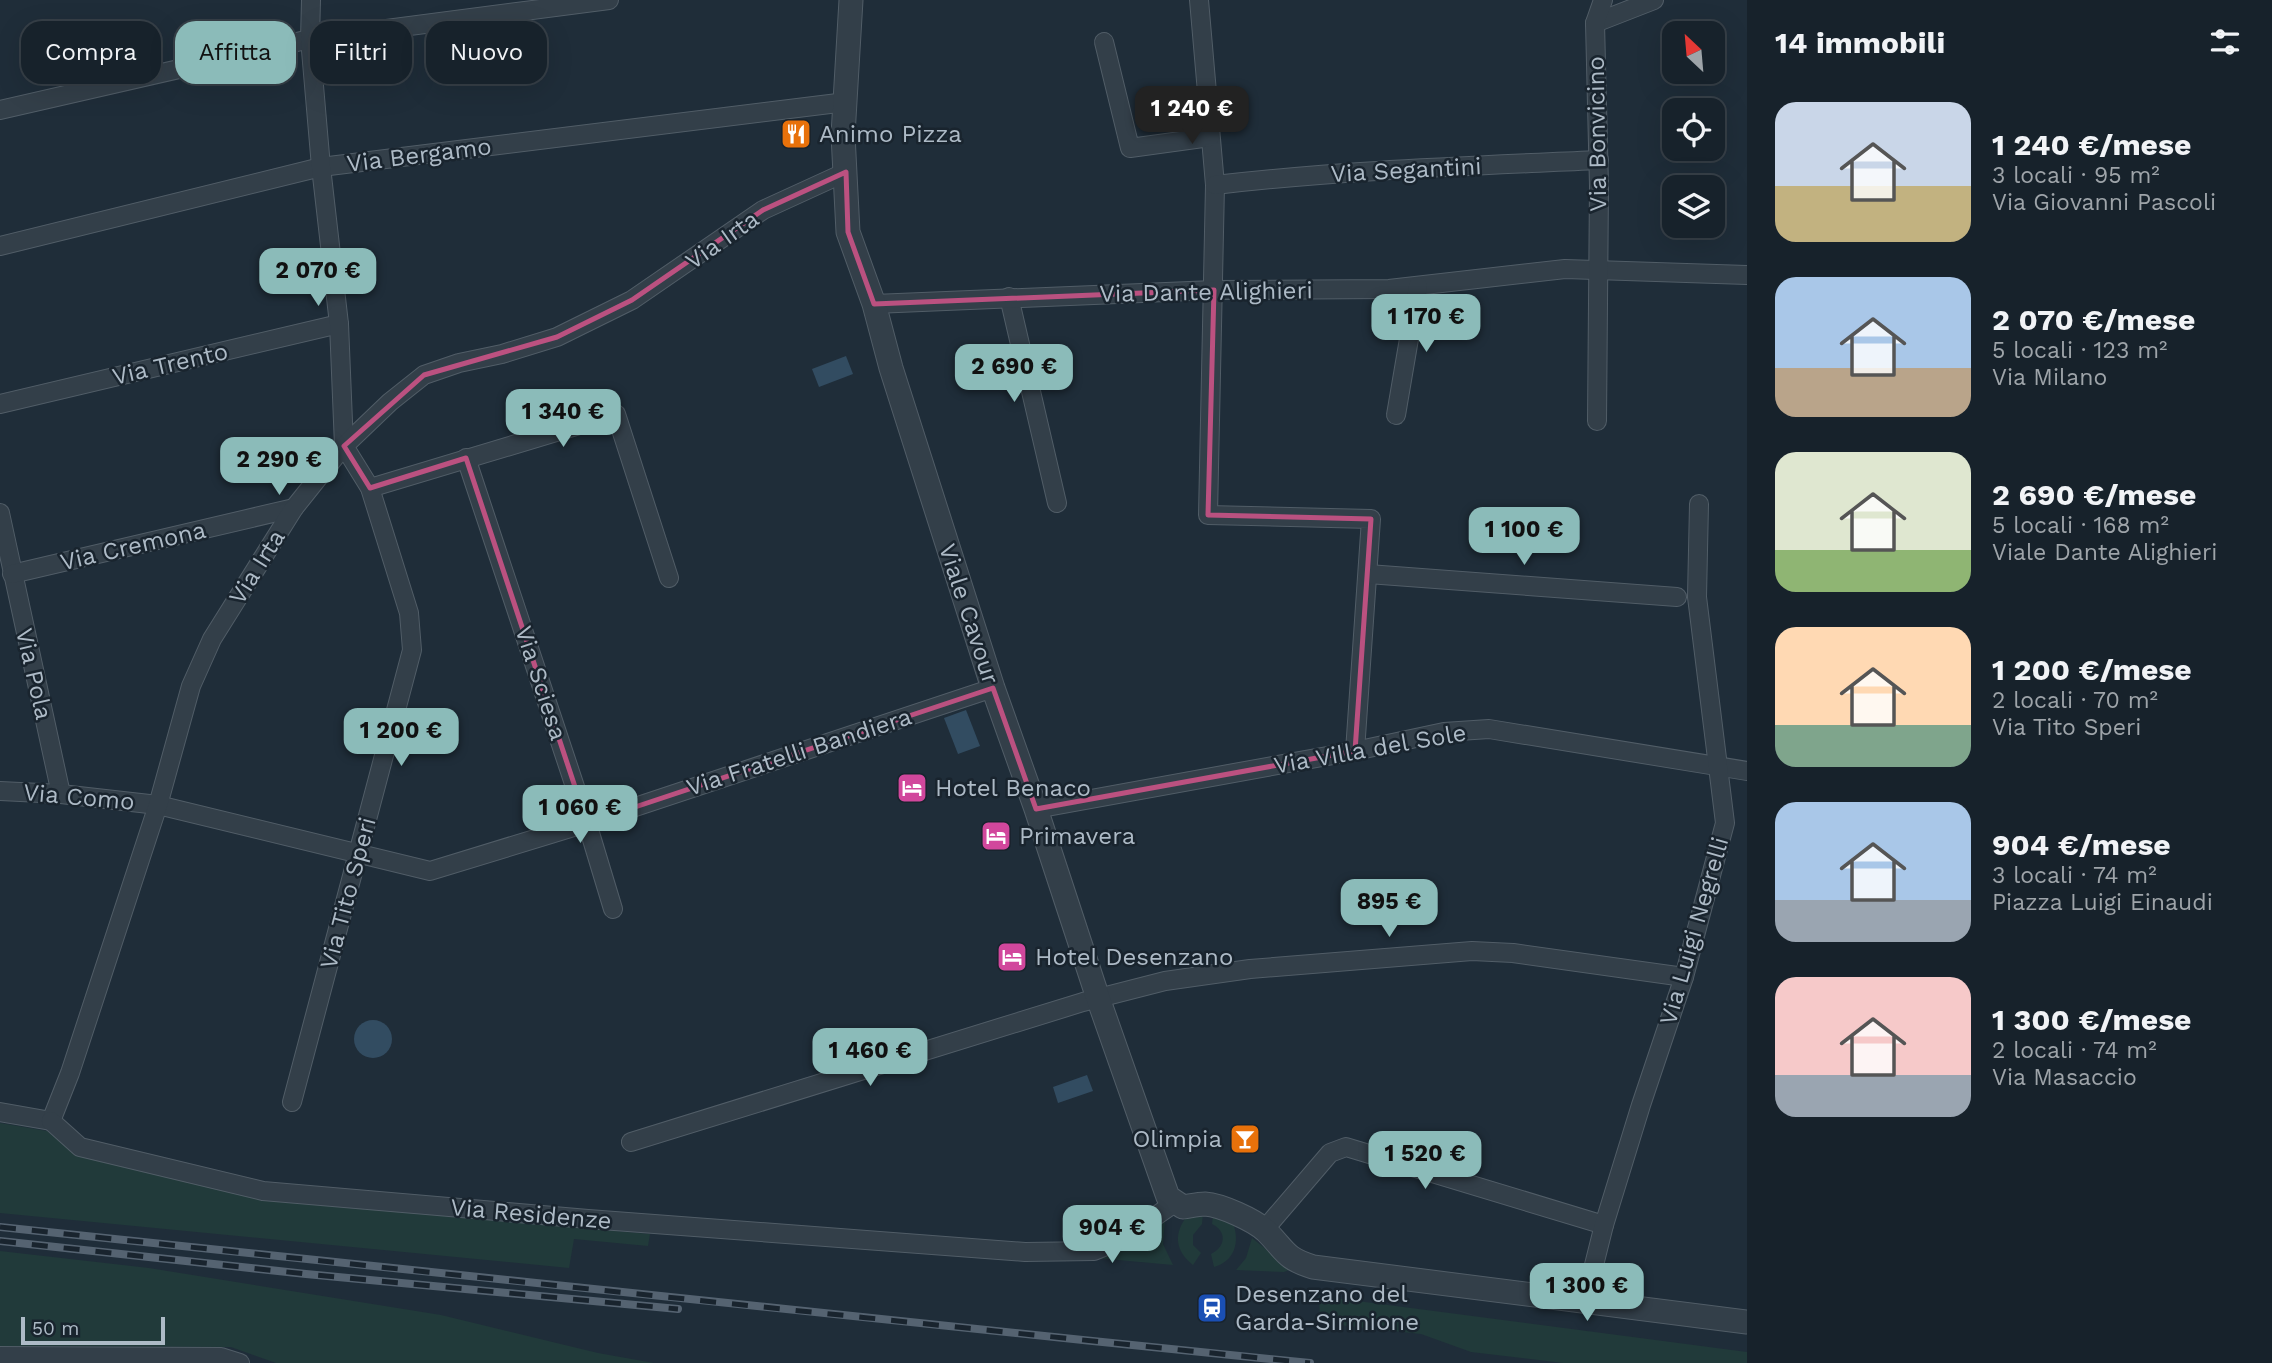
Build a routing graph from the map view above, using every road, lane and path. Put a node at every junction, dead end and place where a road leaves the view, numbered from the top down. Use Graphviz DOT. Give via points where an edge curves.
graph roads {
  1 [pos="311,0"];
  2 [pos="609,0"];
  3 [pos="851,0"];
  4 [pos="1199,0"];
  5 [pos="1603,0"];
  6 [pos="1654,0"];
  7 [pos="310,21"];
  8 [pos="1595,23"];
  9 [pos="412,25"];
  10 [pos="310,38"];
  11 [pos="1104,42"];
  12 [pos="314,84"];
  13 [pos="846,102"];
  14 [pos="0,110"];
  15 [pos="1210,136"];
  16 [pos="1599,160"];
  17 [pos="321,167"];
  18 [pos="845,172"];
  19 [pos="1214,185"];
  20 [pos="0,246"];
  21 [pos="1598,270"];
  22 [pos="1747,275"];
  23 [pos="1418,286"];
  24 [pos="1214,290"];
  25 [pos="1009,297"];
  26 [pos="874,304"];
  27 [pos="339,324"];
  28 [pos="0,404"];
  29 [pos="1396,415"];
  30 [pos="1597,421"];
  31 [pos="344,446"];
  32 [pos="466,458"];
  33 [pos="370,488"];
  34 [pos="1057,503"];
  35 [pos="1699,504"];
  36 [pos="294,508"];
  37 [pos="0,513"];
  38 [pos="1368,574"];
  39 [pos="12,575"];
  40 [pos="669,578"];
  41 [pos="1677,597"];
  42 [pos="993,688"];
  43 [pos="1355,751"];
  44 [pos="1717,766"];
  45 [pos="1747,771"];
  46 [pos="0,791"];
  47 [pos="61,794"];
  48 [pos="158,805"];
  49 [pos="1036,809"];
  50 [pos="587,823"];
  51 [pos="358,853"];
  52 [pos="613,909"];
  53 [pos="1684,977"];
  54 [pos="1098,998"];
  55 [pos="292,1102"];
  56 [pos="0,1112"];
  57 [pos="51,1121"];
  58 [pos="631,1142"];
  59 [pos="1180,1205"];
  60 [pos="1604,1225"];
  61 [pos="1264,1230"];
  62 [pos="1594,1265"];
  63 [pos="1747,1322"];
  64 [pos="0,1356"];
  65 [pos="240,1363"];
  1 -- 7 [label="street"];
  2 -- 9 [label="street"];
  3 -- 13 [label="street, Viale Cavour"];
  4 -- 15 [label="street"];
  5 -- 8 [label="street, Via Bonvicino"];
  6 -- 8 [label="street"];
  8 -- 16 [label="street, Via Bonvicino"];
  10 -- 14 [label="street"];
  11 -- 15 [label="street" via="1130,148"];
  12 -- 17 [label="street"];
  13 -- 17 [label="street, Via Bergamo"];
  13 -- 18 [label="street, Viale Cavour"];
  15 -- 19 [label="street"];
  16 -- 19 [label="street, Via Segantini"];
  16 -- 21 [label="street, Via Bonvicino"];
  17 -- 20 [label="street, Via Bergamo"];
  17 -- 27 [label="street"];
  18 -- 26 [label="street, Viale Cavour" via="848,232"];
  18 -- 31 [label="street, Via Irta" via="763,210 652,288 557,338 424,375"];
  19 -- 24 [label="street"];
  21 -- 22 [label="street, Via Dante Alighieri"];
  21 -- 23 [label="street, Via Dante Alighieri" via="1565,269"];
  21 -- 30 [label="street, Via Bonvicino"];
  23 -- 24 [label="street, Via Dante Alighieri"];
  23 -- 29 [label="street"];
  24 -- 25 [label="street, Via Dante Alighieri"];
  24 -- 38 [label="street" via="1208,515 1371,519"];
  25 -- 26 [label="street, Via Dante Alighieri"];
  25 -- 34 [label="street"];
  26 -- 42 [label="street, Viale Cavour"];
  27 -- 28 [label="street, Via Trento"];
  27 -- 31 [label="street"];
  31 -- 33 [label="street, Via Tito Speri"];
  31 -- 36 [label="street, Via Irta"];
  32 -- 33 [label="street"];
  32 -- 40 [label="street" via="616,414"];
  32 -- 50 [label="street, Via Sciesa"];
  33 -- 51 [label="street, Via Tito Speri" via="409,613 412,650"];
  35 -- 44 [label="street, Via Luigi Negrelli" via="1697,597"];
  36 -- 39 [label="street, Via Cremona"];
  36 -- 48 [label="street, Via Irta" via="212,639 191,686"];
  37 -- 39 [label="street, Via Pola"];
  38 -- 41 [label="street"];
  38 -- 43 [label="street"];
  39 -- 47 [label="street, Via Pola"];
  42 -- 49 [label="street, Viale Cavour"];
  42 -- 50 [label="street, Via Fratelli Bandiera"];
  43 -- 44 [label="street, Via Villa del Sole" via="1444,732 1489,729"];
  43 -- 49 [label="street, Via Villa del Sole"];
  44 -- 45 [label="street, Via Villa del Sole"];
  44 -- 53 [label="street, Via Luigi Negrelli" via="1725,823"];
  46 -- 47 [label="street, Via Como"];
  47 -- 48 [label="street, Via Como"];
  48 -- 51 [label="street, Via Fratelli Bandiera"];
  48 -- 57 [label="street, Via Irta"];
  49 -- 54 [label="street, Viale Cavour"];
  50 -- 51 [label="street, Via Fratelli Bandiera" via="430,871"];
  50 -- 52 [label="street, Via Sciesa"];
  51 -- 55 [label="street, Via Tito Speri"];
  53 -- 54 [label="street" via="1472,951 1250,969 1165,981"];
  53 -- 60 [label="street, Via Luigi Negrelli"];
  54 -- 58 [label="street"];
  54 -- 59 [label="street, Viale Cavour" via="1164,1190"];
  56 -- 57 [label="street"];
  57 -- 59 [label="street, Via Residenze" via="80,1147 263,1191 1025,1252 1094,1251"];
  59 -- 61 [label="street" via="1206,1204 1237,1214"];
  60 -- 61 [label="street" via="1346,1147 1329,1153"];
  60 -- 62 [label="street, Via Luigi Negrelli"];
  61 -- 63 [label="street" via="1283,1253 1313,1267"];
  64 -- 65 [label="street" via="221,1357"];
}
